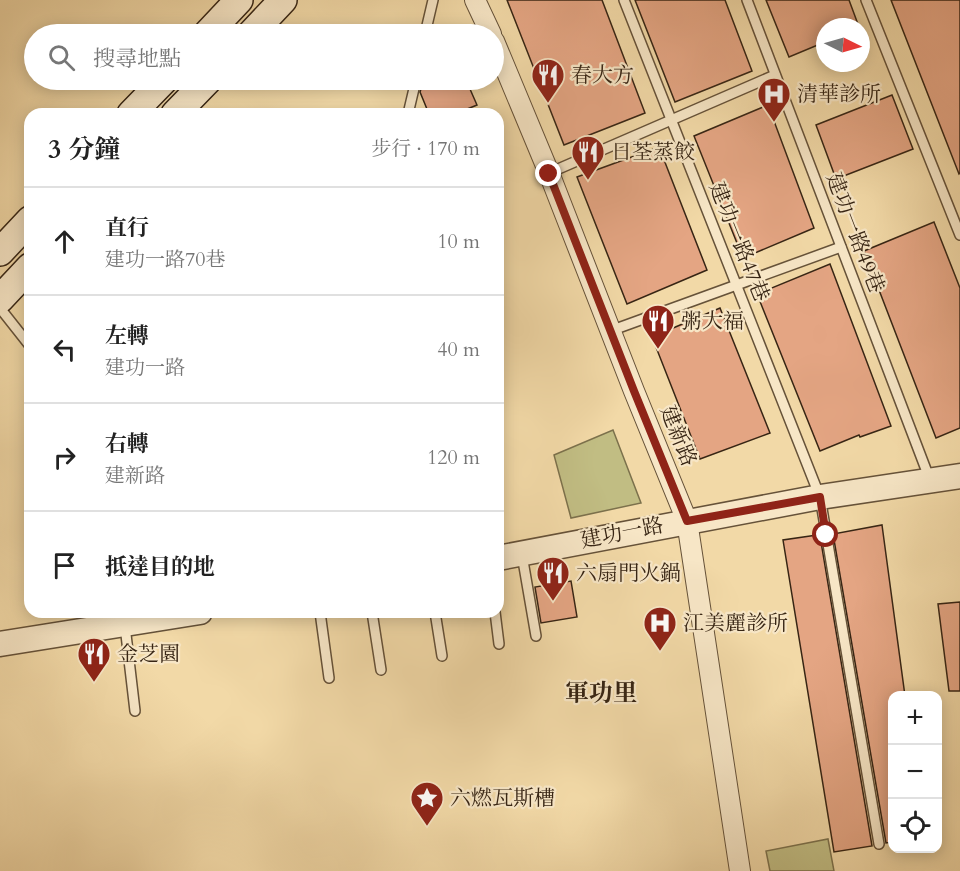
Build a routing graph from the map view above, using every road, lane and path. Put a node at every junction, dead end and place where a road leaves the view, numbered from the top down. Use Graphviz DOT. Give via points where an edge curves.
graph roads {
  1 [pos="239,0"];
  2 [pos="283,0"];
  3 [pos="433,0"];
  4 [pos="475,0"];
  5 [pos="624,0"];
  6 [pos="747,0"];
  7 [pos="866,0"];
  8 [pos="216,24"];
  9 [pos="260,24"];
  10 [pos="427,24"];
  11 [pos="486,24"];
  12 [pos="504,65"];
  13 [pos="775,75"];
  14 [pos="154,90"];
  15 [pos="198,90"];
  16 [pos="414,90"];
  17 [pos="137,108"];
  18 [pos="181,108"];
  19 [pos="409,108"];
  20 [pos="671,120"];
  21 [pos="549,174"];
  22 [pos="24,226"];
  23 [pos="960,236"];
  24 [pos="841,247"];
  25 [pos="0,252"];
  26 [pos="24,273"];
  27 [pos="737,285"];
  28 [pos="2,294"];
  29 [pos="610,331"];
  30 [pos="24,335"];
  31 [pos="960,476"];
  32 [pos="930,480"];
  33 [pos="820,497"];
  34 [pos="687,521"];
  35 [pos="522,553"];
  36 [pos="504,557"];
  37 [pos="162,618"];
  38 [pos="321,618"];
  39 [pos="373,618"];
  40 [pos="436,618"];
  41 [pos="496,618"];
  42 [pos="125,624"];
  43 [pos="536,636"];
  44 [pos="0,644"];
  45 [pos="499,644"];
  46 [pos="442,656"];
  47 [pos="381,670"];
  48 [pos="329,678"];
  49 [pos="135,711"];
  50 [pos="879,844"];
  51 [pos="740,871"];
  1 -- 8 [label="main road"];
  2 -- 9 [label="main road"];
  3 -- 10 [label="lane"];
  4 -- 11 [label="street"];
  5 -- 20 [label="lane, 建功一路47巷"];
  6 -- 13 [label="lane, 建功一路49巷"];
  7 -- 23 [label="lane"];
  12 -- 21 [label="street, 建新路"];
  13 -- 20 [label="lane"];
  13 -- 24 [label="lane, 建功一路49巷"];
  14 -- 17 [label="main road"];
  15 -- 18 [label="main road"];
  16 -- 19 [label="lane"];
  20 -- 21 [label="lane"];
  20 -- 27 [label="lane, 建功一路47巷"];
  21 -- 29 [label="street, 建新路"];
  22 -- 25 [label="main road"];
  24 -- 27 [label="lane"];
  24 -- 32 [label="lane, 建功一路49巷"];
  26 -- 28 [label="main road"];
  27 -- 29 [label="lane"];
  27 -- 33 [label="lane, 建功一路47巷"];
  28 -- 30 [label="lane"];
  29 -- 34 [label="street, 建新路"];
  31 -- 32 [label="street, 建功一路"];
  32 -- 33 [label="street, 建功一路"];
  33 -- 34 [label="street, 建功一路"];
  33 -- 50 [label="lane, 建功一路47巷"];
  34 -- 35 [label="street, 建功一路"];
  34 -- 51 [label="street, 建新路"];
  35 -- 36 [label="street, 建功一路"];
  35 -- 43 [label="lane"];
  37 -- 42 [label="street"];
  38 -- 48 [label="lane"];
  39 -- 47 [label="lane"];
  40 -- 46 [label="lane"];
  41 -- 45 [label="lane"];
  42 -- 44 [label="street"];
  42 -- 49 [label="lane"];
}
